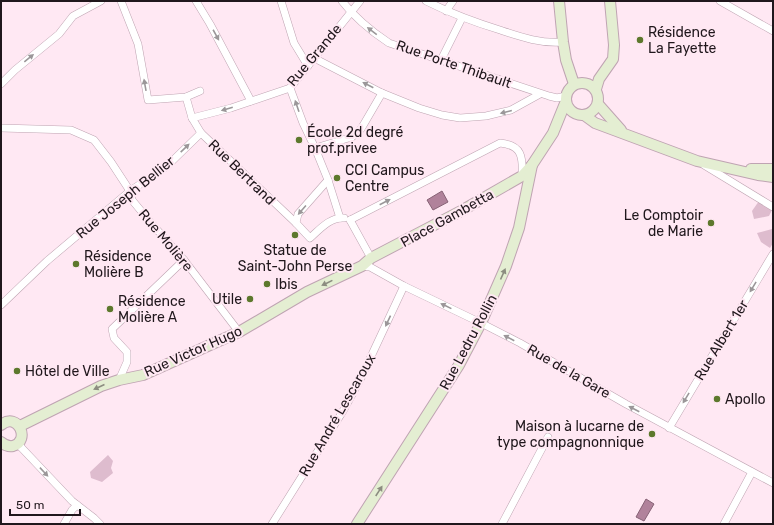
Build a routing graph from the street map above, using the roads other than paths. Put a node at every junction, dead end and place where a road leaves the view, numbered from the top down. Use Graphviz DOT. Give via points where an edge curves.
graph roads {
  1 [pos="101,1"];
  2 [pos="122,1"];
  3 [pos="196,1"];
  4 [pos="281,1"];
  5 [pos="342,1"];
  6 [pos="360,1"];
  7 [pos="426,1"];
  8 [pos="453,1"];
  9 [pos="559,1"];
  10 [pos="610,1"];
  11 [pos="720,1"];
  12 [pos="446,11"];
  13 [pos="350,12"];
  14 [pos="462,18"];
  15 [pos="773,31"];
  16 [pos="563,42"];
  17 [pos="314,58"];
  18 [pos="441,60"];
  19 [pos="308,66"];
  20 [pos="1,84"];
  21 [pos="574,84"];
  22 [pos="290,88"];
  23 [pos="596,89"];
  24 [pos="200,91"];
  25 [pos="382,93"];
  26 [pos="540,94"];
  27 [pos="186,97"];
  28 [pos="566,99"];
  29 [pos="251,101"];
  30 [pos="598,104"];
  31 [pos="579,114"];
  32 [pos="192,118"];
  33 [pos="1,128"];
  34 [pos="201,133"];
  35 [pos="553,133"];
  36 [pos="624,133"];
  37 [pos="315,148"];
  38 [pos="697,161"];
  39 [pos="532,165"];
  40 [pos="727,168"];
  41 [pos="773,169"];
  42 [pos="522,176"];
  43 [pos="773,177"];
  44 [pos="328,180"];
  45 [pos="130,191"];
  46 [pos="336,207"];
  47 [pos="773,207"];
  48 [pos="340,218"];
  49 [pos="350,220"];
  50 [pos="296,223"];
  51 [pos="328,223"];
  52 [pos="773,254"];
  53 [pos="371,258"];
  54 [pos="184,260"];
  55 [pos="362,266"];
  56 [pos="404,286"];
  57 [pos="1,305"];
  58 [pos="481,323"];
  59 [pos="239,332"];
  60 [pos="119,380"];
  61 [pos="1,425"];
  62 [pos="20,426"];
  63 [pos="669,428"];
  64 [pos="548,437"];
  65 [pos="17,443"];
  66 [pos="3,447"];
  67 [pos="752,472"];
  68 [pos="773,483"];
  69 [pos="77,505"];
  70 [pos="64,524"];
  71 [pos="100,524"];
  72 [pos="272,524"];
  73 [pos="357,524"];
  74 [pos="502,524"];
  75 [pos="724,524"];
  20 -- 1 [label="street, one-way" via="59,34 73,16"];
  27 -- 2 [label="street, one-way" via="148,100 138,44"];
  3 -- 29 [label="street, one-way"];
  4 -- 19 [label="street" via="294,43"];
  5 -- 13 [label="street, Rue Porte Thibault"];
  6 -- 13 [label="street, Rue Grande"];
  7 -- 12 [label="street"];
  8 -- 12 [label="street"];
  9 -- 16 [label="main road"];
  10 -- 23 [label="main road" via="613,59 599,79"];
  11 -- 15 [label="street"];
  12 -- 14 [label="street"];
  13 -- 17 [label="street, Rue Grande"];
  18 -- 13 [label="street, Rue Porte Thibault, one-way" via="389,43"];
  14 -- 16 [label="street" via="530,40"];
  14 -- 18 [label="street"];
  16 -- 21 [label="main road"];
  17 -- 19 [label="street, Rue Grande"];
  25 -- 17 [label="street, one-way"];
  18 -- 26 [label="street, Rue Porte Thibault"];
  19 -- 22 [label="street, Rue Grande"];
  21 -- 23 [label="main road" via="588,83"];
  21 -- 28 [label="main road" via="567,92"];
  22 -- 29 [label="street, Rue Grande"];
  37 -- 22 [label="street, one-way"];
  23 -- 30 [label="main road"];
  24 -- 27 [label="street"];
  26 -- 25 [label="street, one-way" via="511,110 486,116 460,118 419,108"];
  25 -- 37 [label="street" via="361,129 352,137"];
  26 -- 28 [label="street, Rue Porte Thibault"];
  27 -- 32 [label="street, Rue Bertrand"];
  28 -- 31 [label="main road" via="568,107"];
  28 -- 35 [label="main road, Place Gambetta"];
  29 -- 32 [label="street, Rue Grande, one-way"];
  30 -- 31 [label="main road" via="592,112"];
  30 -- 36 [label="main road"];
  31 -- 35 [label="main road, Place Gambetta"];
  31 -- 36 [label="main road"];
  32 -- 34 [label="street, Rue Bertrand"];
  33 -- 45 [label="street, Rue Molière" via="71,130 96,143"];
  45 -- 34 [label="street, Rue Joseph Bellier, one-way" via="166,167"];
  34 -- 50 [label="street, Rue Bertrand"];
  35 -- 39 [label="main road, Place Gambetta"];
  36 -- 38 [label="main road"];
  37 -- 44 [label="street"];
  38 -- 40 [label="main road"];
  38 -- 47 [label="street"];
  39 -- 42 [label="main road, Place Gambetta"];
  58 -- 39 [label="main road, Rue Ledru Rollin, one-way" via="506,266 519,228"];
  40 -- 41 [label="main road"];
  40 -- 43 [label="main road"];
  49 -- 42 [label="street, one-way" via="500,143 516,147 523,161"];
  42 -- 53 [label="main road, Place Gambetta" via="461,212"];
  44 -- 46 [label="street"];
  44 -- 50 [label="street, one-way" via="298,214"];
  45 -- 54 [label="street, Rue Molière" via="132,200"];
  45 -- 57 [label="street, Rue Joseph Bellier" via="46,260"];
  46 -- 48 [label="street"];
  46 -- 51 [label="street" via="335,214"];
  48 -- 49 [label="street"];
  48 -- 51 [label="street"];
  49 -- 53 [label="street"];
  50 -- 51 [label="street, Rue Bertrand" via="310,238"];
  52 -- 63 [label="street, Rue Albert 1er, one-way"];
  53 -- 55 [label="main road, Place Gambetta"];
  54 -- 59 [label="street, Rue Molière"];
  54 -- 60 [label="street" via="112,329 114,338 127,354 128,362"];
  55 -- 56 [label="street, Rue de la Gare" via="370,267"];
  55 -- 59 [label="main road, Rue Victor Hugo, one-way" via="307,292"];
  58 -- 56 [label="street, Rue de la Gare, one-way"];
  56 -- 72 [label="street, Rue André Lescaroux, one-way" via="360,380"];
  63 -- 58 [label="street, Rue de la Gare, one-way"];
  73 -- 58 [label="main road, Rue Ledru Rollin, one-way" via="459,365"];
  59 -- 60 [label="main road, Rue Victor Hugo" via="143,375"];
  60 -- 62 [label="main road, Rue Victor Hugo, one-way" via="101,386"];
  61 -- 62 [label="main road" via="10,421"];
  62 -- 65 [label="main road" via="22,437"];
  63 -- 67 [label="street, Rue de la Gare"];
  64 -- 74 [label="street"];
  65 -- 66 [label="main road"];
  65 -- 69 [label="street, one-way"];
  67 -- 68 [label="street, Rue de la Gare"];
  67 -- 75 [label="street"];
  69 -- 70 [label="street"];
  69 -- 71 [label="street"];
}
